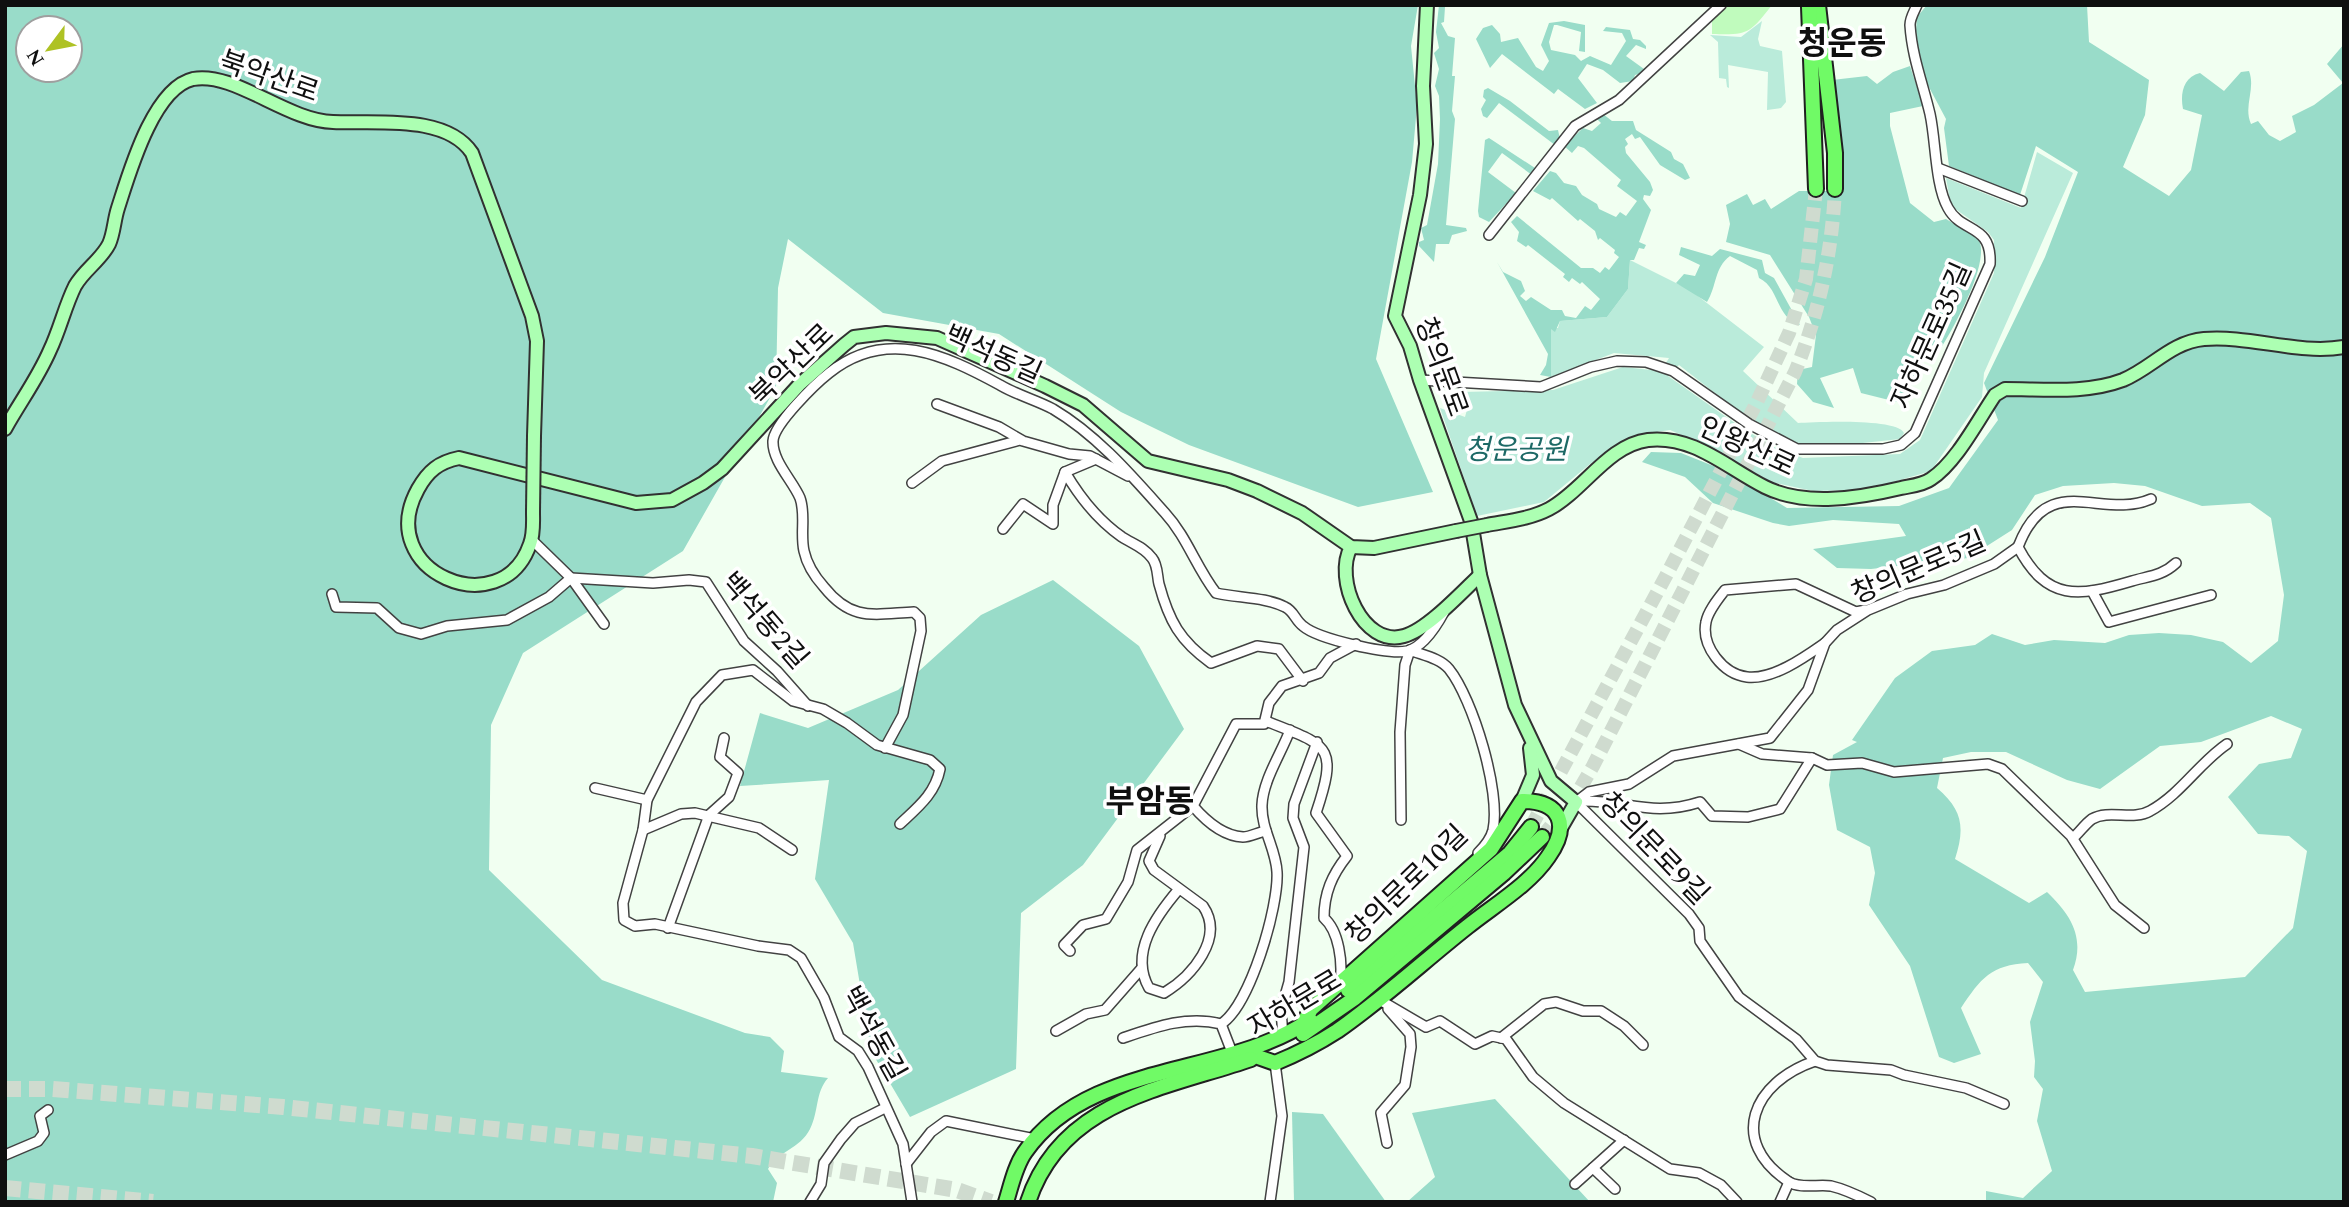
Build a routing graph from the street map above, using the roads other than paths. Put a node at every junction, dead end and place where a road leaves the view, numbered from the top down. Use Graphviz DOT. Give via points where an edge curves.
graph roads {
  1 [pos="1427,5"];
  2 [pos="1721,5"];
  3 [pos="1809,5"];
  4 [pos="1818,5"];
  5 [pos="1917,5"];
  6 [pos="1938,168"];
  7 [pos="1816,189"];
  8 [pos="1835,189"];
  9 [pos="2022,201"];
  10 [pos="1489,235"];
  11 [pos="2344,347"];
  12 [pos="1420,380"];
  13 [pos="937,404"];
  14 [pos="5,429"];
  15 [pos="1020,440"];
  16 [pos="1096,459"];
  17 [pos="1065,472"];
  18 [pos="1132,479"];
  19 [pos="912,483"];
  20 [pos="2151,499"];
  21 [pos="1003,530"];
  22 [pos="532,540"];
  23 [pos="1351,547"];
  24 [pos="2018,547"];
  25 [pos="2176,563"];
  26 [pos="1480,575"];
  27 [pos="571,578"];
  28 [pos="2092,591"];
  29 [pos="331,594"];
  30 [pos="2211,596"];
  31 [pos="1450,602"];
  32 [pos="1868,610"];
  33 [pos="604,624"];
  34 [pos="1825,643"];
  35 [pos="1356,644"];
  36 [pos="1409,650"];
  37 [pos="1303,681"];
  38 [pos="809,707"];
  39 [pos="1266,720"];
  40 [pos="1290,730"];
  41 [pos="1531,737"];
  42 [pos="724,738"];
  43 [pos="1317,742"];
  44 [pos="1738,743"];
  45 [pos="2227,744"];
  46 [pos="885,748"];
  47 [pos="1812,758"];
  48 [pos="595,788"];
  49 [pos="648,800"];
  50 [pos="1522,802"];
  51 [pos="1576,802"];
  52 [pos="1193,806"];
  53 [pos="709,815"];
  54 [pos="1401,820"];
  55 [pos="1168,823"];
  56 [pos="900,824"];
  57 [pos="1560,828"];
  58 [pos="643,830"];
  59 [pos="1266,831"];
  60 [pos="2073,838"];
  61 [pos="792,850"];
  62 [pos="1179,889"];
  63 [pos="668,928"];
  64 [pos="2144,928"];
  65 [pos="1070,951"];
  66 [pos="1141,969"];
  67 [pos="1345,980"];
  68 [pos="1380,1001"];
  69 [pos="1221,1024"];
  70 [pos="1304,1024"];
  71 [pos="1056,1031"];
  72 [pos="1283,1036"];
  73 [pos="1123,1038"];
  74 [pos="1501,1038"];
  75 [pos="1643,1045"];
  76 [pos="1233,1055"];
  77 [pos="1258,1057"];
  78 [pos="1815,1061"];
  79 [pos="1275,1063"];
  80 [pos="2004,1104"];
  81 [pos="885,1108"];
  82 [pos="48,1110"];
  83 [pos="1035,1139"];
  84 [pos="1624,1140"];
  85 [pos="1387,1143"];
  86 [pos="5,1155"];
  87 [pos="906,1164"];
  88 [pos="1592,1168"];
  89 [pos="1789,1182"];
  90 [pos="1575,1184"];
  91 [pos="1615,1189"];
  92 [pos="810,1202"];
  93 [pos="912,1202"];
  94 [pos="1006,1202"];
  95 [pos="1028,1202"];
  96 [pos="1270,1202"];
  97 [pos="1737,1202"];
  98 [pos="1780,1202"];
  99 [pos="1871,1202"];
  1 -- 12 [label="street, 창의문로" via="1426,144 1395,316"];
  2 -- 10 [label="street" via="1619,100 1575,126"];
  3 -- 7 [label="main road"];
  4 -- 8 [label="main road"];
  5 -- 6 [label="street, 자하문로35길" via="1909,21"];
  6 -- 9 [label="street"];
  6 -- 12 [label="street, 자하문로35길" via="1948,209 1980,232 1989,248 1990,264 1915,433 1901,445 1797,450 1749,424 1673,371 1646,362 1617,361 1591,367 1541,387"];
  11 -- 23 [label="street, 인왕산로, bridge" via="2203,339 2173,347 2125,379 2092,388 2005,389 1995,395 1943,469 1929,481 1867,497 1791,496 1703,450 1660,439 1645,441 1604,464 1548,509 1527,518 1374,548"];
  12 -- 26 [label="street, 창의문로" via="1471,521"];
  13 -- 15 [label="street" via="999,427"];
  14 -- 22 [label="street, 북악산로, bridge" via="51,349 76,285 110,242 117,210 156,112 178,86 206,78 310,119 430,126 450,132 472,153 537,341"];
  15 -- 16 [label="street"];
  15 -- 19 [label="street" via="942,461"];
  16 -- 17 [label="street"];
  16 -- 18 [label="street"];
  17 -- 21 [label="street" via="1053,505 1053,524 1023,504"];
  17 -- 37 [label="street" via="1077,493 1111,528 1155,561 1177,634 1194,651 1211,663 1256,646 1279,649"];
  18 -- 35 [label="street, 백석동길" via="1183,535 1216,593 1283,605 1302,626"];
  18 -- 46 [label="street, 백석동길" via="1089,436 1055,411 929,352 867,352 848,358 794,407 773,442 801,500 804,550 814,576 839,605 856,613 914,612 920,618 903,715"];
  20 -- 24 [label="street, 창의문로5길" via="2134,506 2076,499 2060,502 2030,523"];
  22 -- 23 [label="street, 북악산로" via="519,562 500,577 473,585 443,580 423,562 411,542 413,498 434,467 459,458 636,503 671,500 722,469 800,384 854,337 887,333 937,338 1045,386 1083,405 1148,461 1257,491 1302,513"];
  22 -- 27 [label="street"];
  23 -- 31 [label="street" via="1344,566 1348,596 1361,617 1382,635 1404,637"];
  24 -- 28 [label="street, 창의문로5길" via="2032,573 2056,589"];
  24 -- 32 [label="street, 창의문로5길" via="1994,565"];
  25 -- 28 [label="street, 창의문로5길" via="2164,574"];
  26 -- 31 [label="street"];
  26 -- 41 [label="street, 창의문로" via="1503,668"];
  27 -- 29 [label="street" via="549,597 507,620 447,626 421,634 399,628 377,608 336,607"];
  27 -- 33 [label="street"];
  27 -- 38 [label="street, 백석동2길" via="706,582 744,641"];
  28 -- 30 [label="street" via="2109,622"];
  31 -- 36 [label="street" via="1435,629"];
  32 -- 34 [label="street, 창의문로5길"];
  32 -- 34 [label="street" via="1856,612 1796,584 1739,587 1725,590 1706,620 1705,635 1712,652 1725,668 1746,677 1764,675 1802,659"];
  34 -- 44 [label="street, 창의문로5길" via="1808,690 1784,724 1770,738"];
  35 -- 36 [label="street, 백석동길" via="1385,651"];
  35 -- 37 [label="street"];
  36 -- 54 [label="street" via="1400,732"];
  36 -- 67 [label="street, 창의문로10길" via="1448,669 1477,725 1494,812 1493,831 1483,848 1365,955"];
  37 -- 39 [label="street" via="1282,686 1269,704"];
  38 -- 46 [label="street, 백석동길" via="823,709"];
  38 -- 49 [label="street, 백석동길" via="793,701 752,670 722,675 696,702"];
  39 -- 40 [label="street"];
  39 -- 52 [label="street" via="1264,724 1236,724"];
  40 -- 43 [label="street"];
  40 -- 59 [label="street" via="1265,789"];
  41 -- 50 [label="street" via="1533,775"];
  41 -- 51 [label="street, 창의문로" via="1551,781"];
  42 -- 53 [label="street" via="720,757 737,773 729,797"];
  43 -- 67 [label="street" via="1327,753 1329,773 1317,813 1347,856 1331,878 1324,912 1334,926"];
  43 -- 72 [label="street" via="1294,804 1293,818 1304,847 1289,982 1281,1010"];
  44 -- 47 [label="street" via="1762,754"];
  44 -- 51 [label="street, 창의문로5길" via="1673,756 1629,784 1589,792"];
  45 -- 60 [label="street" via="2154,809 2093,819"];
  46 -- 56 [label="street, 백석동길" via="930,760 940,769 937,784"];
  47 -- 51 [label="street" via="1780,809 1748,817 1712,816 1700,802 1678,809 1646,810"];
  47 -- 60 [label="street" via="1827,765 1862,763 1894,772 1988,764 2002,769"];
  48 -- 49 [label="street"];
  49 -- 58 [label="street, 백석동길"];
  50 -- 57 [label="main road" via="1554,809"];
  50 -- 67 [label="main road" via="1492,849"];
  51 -- 57 [label="street"];
  51 -- 78 [label="street, 창의문로9길" via="1689,914 1699,928 1700,941 1739,997 1796,1039"];
  52 -- 55 [label="street"];
  52 -- 59 [label="street" via="1223,831 1244,837"];
  53 -- 58 [label="street" via="681,814"];
  53 -- 61 [label="street" via="759,828"];
  53 -- 63 [label="street"];
  55 -- 62 [label="street" via="1149,861"];
  55 -- 65 [label="street" via="1137,850 1128,882 1105,919 1083,925 1064,944"];
  57 -- 68 [label="main road" via="1549,856 1538,868"];
  58 -- 63 [label="street, 백석동길" via="623,902 624,920 635,926"];
  59 -- 69 [label="street" via="1278,871 1276,892 1245,995 1233,1017"];
  60 -- 64 [label="street" via="2115,905"];
  62 -- 66 [label="street" via="1147,936"];
  62 -- 66 [label="street" via="1208,914 1209,943 1179,984 1164,993 1149,988"];
  63 -- 81 [label="street, 백석동길" via="789,950 801,958 839,1037 858,1051"];
  66 -- 71 [label="street" via="1105,1010 1086,1014"];
  67 -- 70 [label="main road" via="1311,1009"];
  68 -- 74 [label="street" via="1426,1027 1440,1021 1475,1044 1492,1036"];
  68 -- 79 [label="main road" via="1338,1030"];
  68 -- 85 [label="street" via="1410,1034 1411,1048 1405,1085 1381,1113"];
  69 -- 73 [label="street" via="1177,1022"];
  69 -- 76 [label="street"];
  70 -- 72 [label="main road, 자하문로"];
  70 -- 77 [label="main road, 자하문로" via="1537,832 1504,873 1355,998 1288,1043"];
  72 -- 76 [label="main road, 자하문로"];
  74 -- 75 [label="street" via="1544,1004 1556,1002 1583,1011 1601,1011"];
  74 -- 84 [label="street" via="1533,1077 1558,1098"];
  76 -- 83 [label="main road, 자하문로" via="1177,1067 1109,1090"];
  77 -- 79 [label="main road"];
  77 -- 95 [label="main road, 자하문로" via="1157,1089 1076,1128 1048,1157"];
  78 -- 80 [label="street" via="1891,1069 1966,1088"];
  78 -- 89 [label="street" via="1792,1069 1771,1088 1758,1104 1752,1129 1758,1154"];
  79 -- 96 [label="street" via="1282,1116"];
  81 -- 87 [label="street, 백석동길" via="903,1144"];
  81 -- 92 [label="street, 백석동길" via="855,1123 841,1139 824,1163 821,1184"];
  82 -- 86 [label="street" via="40,1116 44,1133 38,1141"];
  83 -- 87 [label="street" via="946,1121"];
  83 -- 94 [label="main road, 자하문로" via="1023,1154"];
  84 -- 88 [label="street"];
  84 -- 97 [label="street" via="1670,1169 1699,1173 1721,1185"];
  87 -- 93 [label="street, 백석동길"];
  88 -- 90 [label="street"];
  88 -- 91 [label="street"];
  89 -- 98 [label="street"];
  89 -- 99 [label="street" via="1831,1186"];
}
